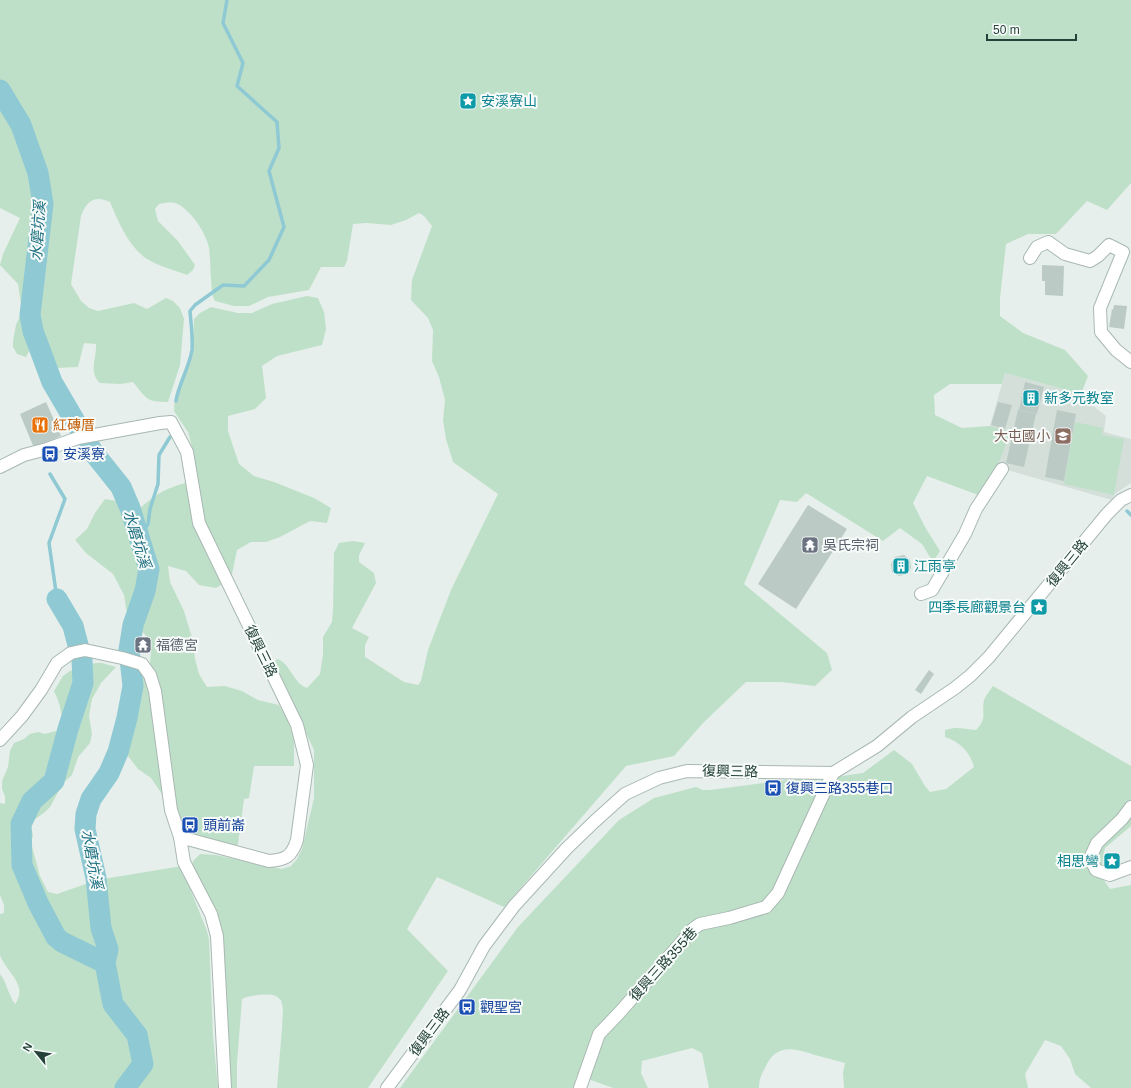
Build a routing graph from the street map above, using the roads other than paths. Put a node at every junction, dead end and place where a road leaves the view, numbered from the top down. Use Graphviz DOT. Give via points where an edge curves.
graph roads {
  1 [pos="1030,258"];
  2 [pos="1131,362"];
  3 [pos="0,467"];
  4 [pos="1002,469"];
  5 [pos="1131,495"];
  6 [pos="921,594"];
  7 [pos="0,740"];
  8 [pos="833,773"];
  9 [pos="1131,807"];
  10 [pos="180,837"];
  11 [pos="1131,867"];
  12 [pos="225,1088"];
  13 [pos="387,1088"];
  14 [pos="580,1088"];
  1 -- 2 [label="street" via="1037,246 1048,242 1065,254 1090,261 1109,246 1123,252 1100,308 1101,332 1116,350"];
  3 -- 10 [label="street, 復興三路" via="24,455 84,437 171,422 187,452 199,522 297,725 307,765 297,840 289,855 281,860 270,861"];
  4 -- 6 [label="street" via="976,509 965,534 932,590"];
  5 -- 8 [label="street, 復興三路" via="1121,500 1107,514 1024,616 970,676 912,717 877,746"];
  7 -- 10 [label="street" via="22,716 58,663 71,653 84,650 142,664 150,675 155,691 171,810"];
  8 -- 13 [label="street, 復興三路" via="687,771 659,778 626,794 567,848 514,906 484,946 460,990"];
  8 -- 14 [label="street, 復興三路355巷" via="778,893 766,908 700,924 693,929 599,1034"];
  9 -- 11 [label="street" via="1097,843 1090,858 1096,870 1110,875"];
  10 -- 12 [label="street" via="184,862 211,914 217,936"];
}
